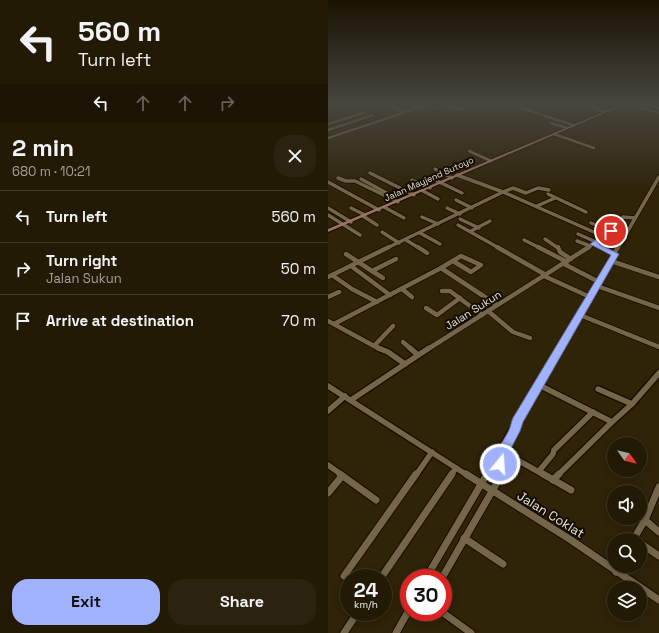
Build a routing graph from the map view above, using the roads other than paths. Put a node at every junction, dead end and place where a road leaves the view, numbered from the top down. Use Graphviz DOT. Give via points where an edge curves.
graph roads {
  1 [pos="341,134"];
  2 [pos="554,134"];
  3 [pos="328,138"];
  4 [pos="594,148"];
  5 [pos="469,151"];
  6 [pos="491,160"];
  7 [pos="435,169"];
  8 [pos="370,173"];
  9 [pos="458,175"];
  10 [pos="659,177"];
  11 [pos="338,178"];
  12 [pos="431,178"];
  13 [pos="452,178"];
  14 [pos="361,179"];
  15 [pos="412,180"];
  16 [pos="328,182"];
  17 [pos="441,183"];
  18 [pos="430,188"];
  19 [pos="423,191"];
  20 [pos="503,192"];
  21 [pos="462,193"];
  22 [pos="414,195"];
  23 [pos="555,198"];
  24 [pos="438,199"];
  25 [pos="456,200"];
  26 [pos="399,201"];
  27 [pos="537,206"];
  28 [pos="384,207"];
  29 [pos="328,208"];
  30 [pos="351,208"];
  31 [pos="447,208"];
  32 [pos="472,208"];
  33 [pos="379,210"];
  34 [pos="586,212"];
  35 [pos="460,214"];
  36 [pos="328,215"];
  37 [pos="364,216"];
  38 [pos="422,217"];
  39 [pos="404,218"];
  40 [pos="635,218"];
  41 [pos="460,219"];
  42 [pos="490,221"];
  43 [pos="351,222"];
  44 [pos="592,223"];
  45 [pos="344,224"];
  46 [pos="438,224"];
  47 [pos="377,225"];
  48 [pos="458,225"];
  49 [pos="328,226"];
  50 [pos="479,228"];
  51 [pos="333,229"];
  52 [pos="471,231"];
  53 [pos="611,231"];
  54 [pos="328,232"];
  55 [pos="382,232"];
  56 [pos="420,233"];
  57 [pos="578,234"];
  58 [pos="360,235"];
  59 [pos="605,237"];
  60 [pos="545,239"];
  61 [pos="406,240"];
  62 [pos="524,240"];
  63 [pos="577,241"];
  64 [pos="398,243"];
  65 [pos="440,244"];
  66 [pos="593,244"];
  67 [pos="427,253"];
  68 [pos="346,254"];
  69 [pos="615,254"];
  70 [pos="396,259"];
  71 [pos="453,261"];
  72 [pos="567,261"];
  73 [pos="611,261"];
  74 [pos="359,262"];
  75 [pos="351,266"];
  76 [pos="441,268"];
  77 [pos="372,271"];
  78 [pos="330,276"];
  79 [pos="545,276"];
  80 [pos="659,277"];
  81 [pos="383,278"];
  82 [pos="598,284"];
  83 [pos="402,289"];
  84 [pos="442,291"];
  85 [pos="339,292"];
  86 [pos="390,295"];
  87 [pos="328,297"];
  88 [pos="412,297"];
  89 [pos="590,297"];
  90 [pos="460,298"];
  91 [pos="376,302"];
  92 [pos="497,305"];
  93 [pos="426,308"];
  94 [pos="659,308"];
  95 [pos="488,311"];
  96 [pos="580,314"];
  97 [pos="482,315"];
  98 [pos="328,321"];
  99 [pos="334,324"];
  100 [pos="393,326"];
  101 [pos="530,338"];
  102 [pos="403,342"];
  103 [pos="374,346"];
  104 [pos="659,347"];
  105 [pos="418,355"];
  106 [pos="404,364"];
  107 [pos="659,374"];
  108 [pos="328,386"];
  109 [pos="539,386"];
  110 [pos="598,389"];
  111 [pos="345,396"];
  112 [pos="351,400"];
  113 [pos="632,404"];
  114 [pos="328,411"];
  115 [pos="593,412"];
  116 [pos="517,421"];
  117 [pos="612,422"];
  118 [pos="432,452"];
  119 [pos="328,465"];
  120 [pos="456,468"];
  121 [pos="539,471"];
  122 [pos="503,472"];
  123 [pos="342,476"];
  124 [pos="553,480"];
  125 [pos="480,484"];
  126 [pos="659,487"];
  127 [pos="571,490"];
  128 [pos="492,491"];
  129 [pos="328,493"];
  130 [pos="376,500"];
  131 [pos="647,515"];
  132 [pos="647,522"];
  133 [pos="659,532"];
  134 [pos="464,538"];
  135 [pos="647,548"];
  136 [pos="659,556"];
  137 [pos="607,563"];
  138 [pos="503,564"];
  139 [pos="349,569"];
  140 [pos="387,569"];
  141 [pos="431,569"];
  142 [pos="447,569"];
  143 [pos="622,573"];
  144 [pos="659,600"];
  145 [pos="452,619"];
  146 [pos="352,621"];
  147 [pos="403,621"];
  148 [pos="344,633"];
  149 [pos="396,633"];
  150 [pos="471,633"];
  1 -- 3 [label="street"];
  2 -- 4 [label="street"];
  2 -- 6 [label="street, Jalan Mayjend Sutoyo"];
  5 -- 6 [label="street"];
  6 -- 9 [label="street, Jalan Mayjend Sutoyo"];
  7 -- 13 [label="street"];
  8 -- 22 [label="street"];
  9 -- 13 [label="street, Jalan Mayjend Sutoyo"];
  9 -- 20 [label="street"];
  10 -- 40 [label="street"];
  11 -- 26 [label="street" via="355,181"];
  12 -- 17 [label="street"];
  13 -- 17 [label="street, Jalan Mayjend Sutoyo"];
  14 -- 26 [label="street"];
  15 -- 18 [label="street"];
  16 -- 33 [label="street"];
  17 -- 18 [label="street, Jalan Mayjend Sutoyo"];
  17 -- 21 [label="street"];
  18 -- 19 [label="street, Jalan Mayjend Sutoyo"];
  19 -- 22 [label="street, Jalan Mayjend Sutoyo"];
  19 -- 24 [label="street"];
  20 -- 23 [label="street" via="513,188 526,193 538,188"];
  20 -- 27 [label="street"];
  20 -- 32 [label="street"];
  22 -- 26 [label="street, Jalan Mayjend Sutoyo"];
  23 -- 27 [label="street"];
  23 -- 34 [label="street"];
  25 -- 32 [label="street"];
  26 -- 28 [label="street, Jalan Mayjend Sutoyo"];
  27 -- 59 [label="street"];
  28 -- 33 [label="street, Jalan Mayjend Sutoyo"];
  28 -- 39 [label="street"];
  29 -- 43 [label="street"];
  30 -- 37 [label="street"];
  31 -- 35 [label="street"];
  32 -- 35 [label="street"];
  33 -- 37 [label="street, Jalan Mayjend Sutoyo"];
  35 -- 46 [label="street"];
  36 -- 45 [label="street"];
  37 -- 43 [label="street, Jalan Mayjend Sutoyo"];
  37 -- 47 [label="street"];
  38 -- 46 [label="street"];
  40 -- 53 [label="street, Jalan Sukun" via="624,217"];
  40 -- 69 [label="street"];
  41 -- 50 [label="street"];
  42 -- 50 [label="street"];
  43 -- 45 [label="street, Jalan Mayjend Sutoyo"];
  44 -- 53 [label="street"];
  45 -- 51 [label="street, Jalan Mayjend Sutoyo"];
  45 -- 58 [label="street"];
  46 -- 56 [label="street"];
  48 -- 52 [label="street"];
  49 -- 51 [label="street"];
  50 -- 52 [label="street"];
  51 -- 54 [label="street, Jalan Mayjend Sutoyo"];
  52 -- 79 [label="street"];
  53 -- 59 [label="street, Jalan Sukun"];
  55 -- 64 [label="street"];
  56 -- 61 [label="street"];
  56 -- 65 [label="street"];
  57 -- 66 [label="street"];
  59 -- 66 [label="street, Jalan Sukun"];
  60 -- 72 [label="street" via="557,246"];
  61 -- 64 [label="street"];
  61 -- 67 [label="street"];
  62 -- 72 [label="street"];
  63 -- 66 [label="street"];
  64 -- 74 [label="street"];
  66 -- 69 [label="street"];
  66 -- 72 [label="street, Jalan Sukun"];
  68 -- 74 [label="street"];
  69 -- 73 [label="street"];
  70 -- 77 [label="street"];
  71 -- 71 [label="street" via="465,256 482,266 471,272"];
  71 -- 76 [label="street"];
  72 -- 79 [label="street, Jalan Sukun"];
  72 -- 82 [label="street"];
  73 -- 80 [label="street"];
  73 -- 82 [label="street"];
  74 -- 75 [label="street"];
  74 -- 77 [label="street"];
  75 -- 78 [label="street"];
  75 -- 86 [label="street"];
  76 -- 83 [label="street"];
  76 -- 92 [label="street"];
  77 -- 81 [label="street"];
  78 -- 91 [label="street"];
  79 -- 89 [label="street"];
  79 -- 92 [label="street, Jalan Sukun"];
  82 -- 89 [label="street"];
  82 -- 94 [label="street"];
  83 -- 86 [label="street"];
  83 -- 88 [label="street"];
  84 -- 90 [label="street" via="448,290"];
  85 -- 87 [label="street"];
  86 -- 91 [label="street"];
  89 -- 96 [label="street"];
  90 -- 93 [label="street" via="437,315"];
  90 -- 97 [label="street"];
  91 -- 99 [label="street"];
  92 -- 95 [label="street, Jalan Sukun"];
  95 -- 97 [label="street, Jalan Sukun"];
  95 -- 101 [label="street" via="513,332"];
  96 -- 104 [label="street"];
  96 -- 109 [label="street"];
  97 -- 105 [label="street, Jalan Sukun"];
  98 -- 99 [label="street"];
  99 -- 103 [label="street"];
  100 -- 103 [label="street" via="382,341"];
  102 -- 105 [label="street"];
  103 -- 106 [label="street" via="388,352"];
  105 -- 106 [label="street, Jalan Sukun"];
  106 -- 112 [label="street, Jalan Sukun"];
  107 -- 113 [label="street"];
  108 -- 111 [label="street, Jalan Coklat"];
  109 -- 115 [label="street"];
  109 -- 116 [label="street"];
  110 -- 113 [label="street"];
  111 -- 112 [label="street, Jalan Coklat"];
  111 -- 114 [label="street"];
  112 -- 118 [label="street, Jalan Coklat"];
  113 -- 117 [label="street"];
  115 -- 117 [label="street"];
  115 -- 121 [label="street" via="554,450"];
  116 -- 122 [label="street" via="500,458"];
  116 -- 125 [label="street"];
  117 -- 124 [label="street"];
  118 -- 120 [label="street, Jalan Coklat"];
  118 -- 139 [label="street"];
  119 -- 123 [label="street"];
  120 -- 125 [label="street, Jalan Coklat"];
  120 -- 140 [label="street"];
  121 -- 122 [label="street" via="514,458"];
  121 -- 124 [label="street"];
  122 -- 128 [label="street"];
  123 -- 129 [label="street"];
  123 -- 130 [label="street"];
  124 -- 127 [label="street"];
  125 -- 128 [label="street, Jalan Coklat"];
  125 -- 141 [label="street"];
  126 -- 131 [label="street"];
  128 -- 134 [label="street"];
  128 -- 137 [label="street, Jalan Coklat"];
  132 -- 133 [label="street"];
  134 -- 138 [label="street"];
  134 -- 142 [label="street"];
  135 -- 136 [label="street"];
  143 -- 144 [label="street, Jalan Coklat"];
  145 -- 150 [label="street"];
  146 -- 148 [label="street"];
  147 -- 149 [label="street"];
}
